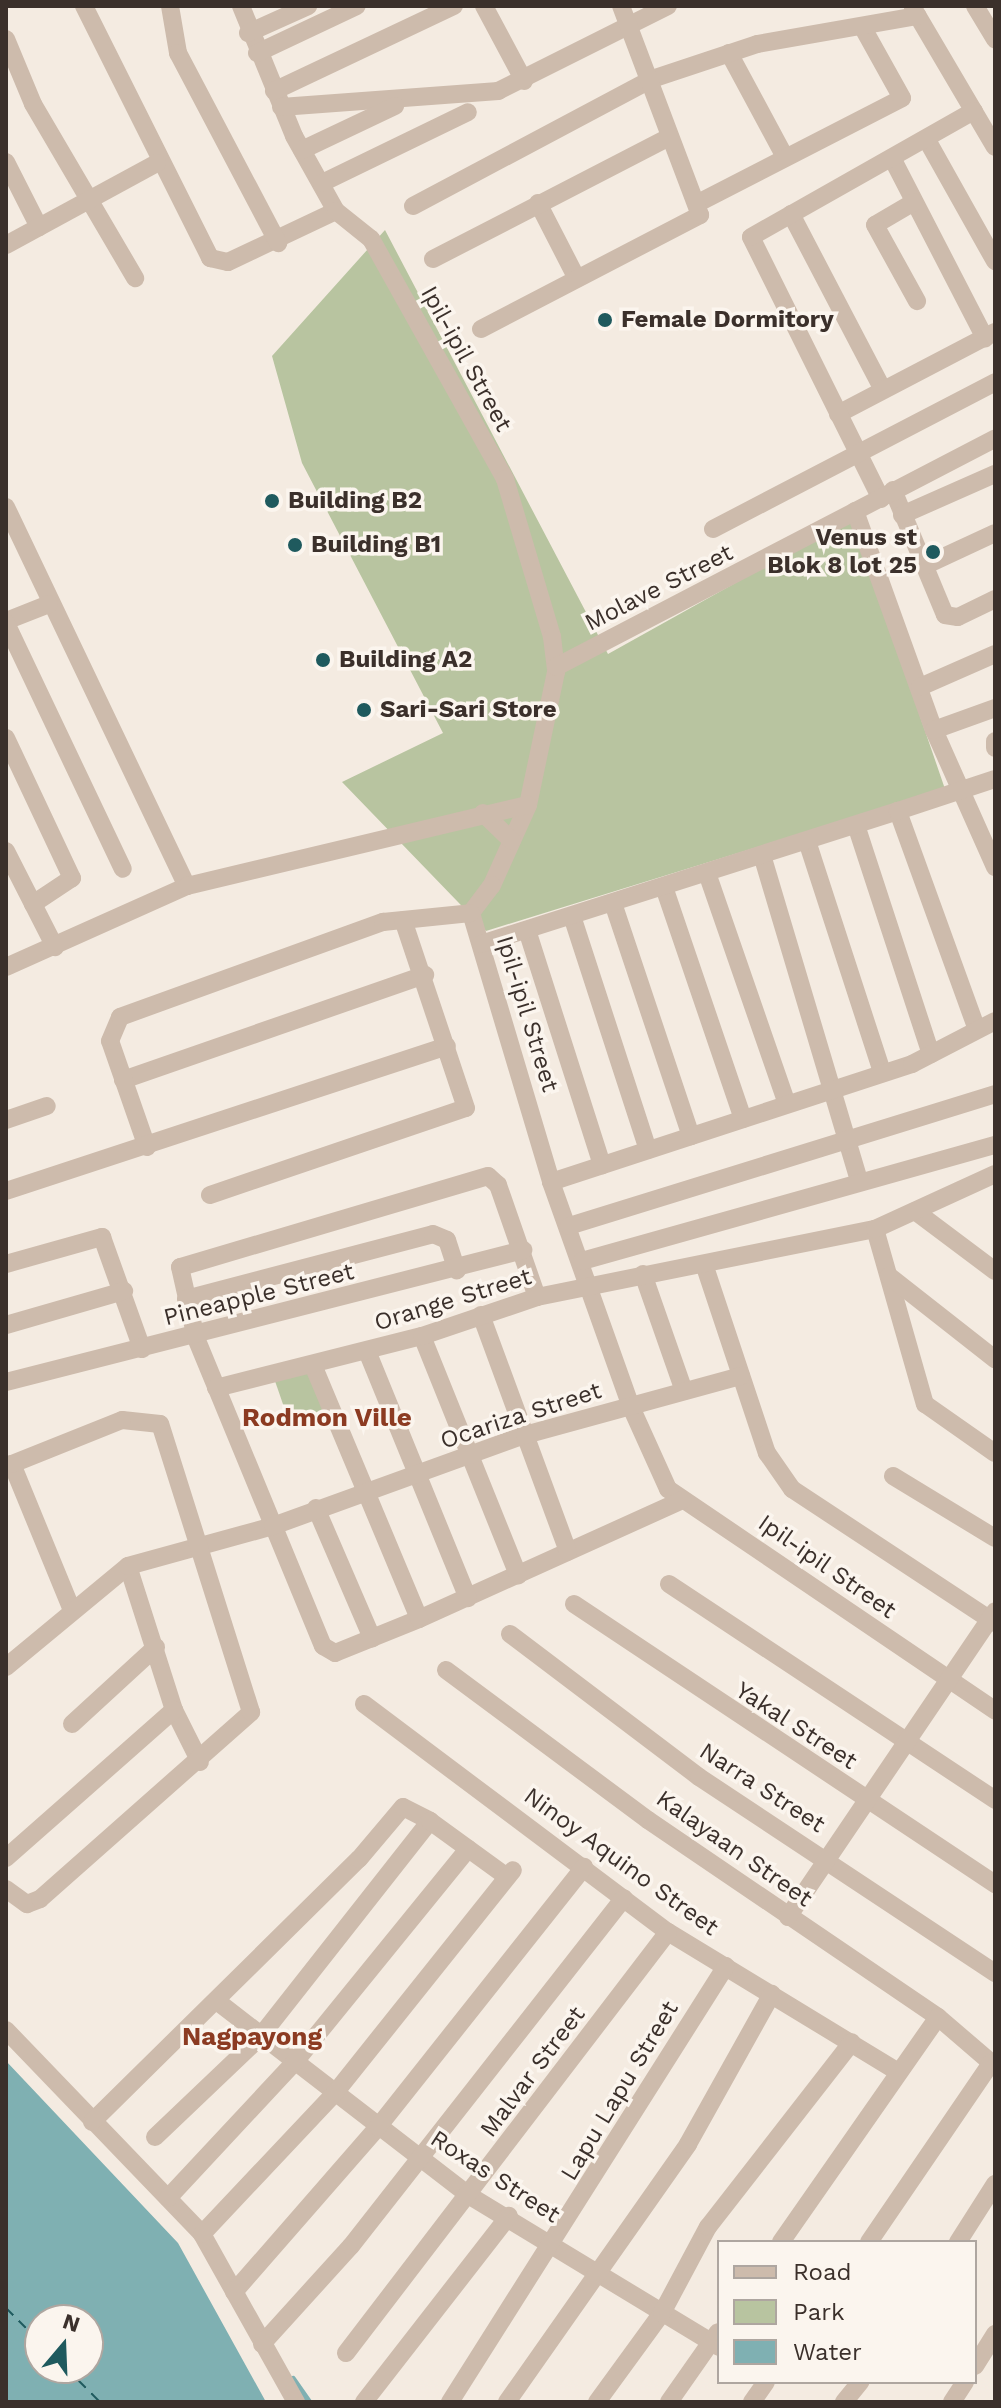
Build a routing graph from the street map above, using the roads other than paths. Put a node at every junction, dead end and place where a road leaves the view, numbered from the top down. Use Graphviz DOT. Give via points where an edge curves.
graph roads {
  1 [pos="84,6"];
  2 [pos="170,6"];
  3 [pos="308,6"];
  4 [pos="357,6"];
  5 [pos="454,6"];
  6 [pos="484,6"];
  7 [pos="621,6"];
  8 [pos="668,6"];
  9 [pos="975,6"];
  10 [pos="247,8"];
  11 [pos="915,11"];
  12 [pos="633,26"];
  13 [pos="863,28"];
  14 [pos="248,33"];
  15 [pos="6,39"];
  16 [pos="995,39"];
  17 [pos="257,53"];
  18 [pos="729,53"];
  19 [pos="652,79"];
  20 [pos="524,81"];
  21 [pos="278,99"];
  22 [pos="395,106"];
  23 [pos="974,111"];
  24 [pos="468,112"];
  25 [pos="669,137"];
  26 [pos="927,140"];
  27 [pos="995,147"];
  28 [pos="302,150"];
  29 [pos="785,157"];
  30 [pos="892,158"];
  31 [pos="6,162"];
  32 [pos="157,163"];
  33 [pos="322,183"];
  34 [pos="90,198"];
  35 [pos="700,202"];
  36 [pos="914,202"];
  37 [pos="538,203"];
  38 [pos="413,206"];
  39 [pos="336,211"];
  40 [pos="791,214"];
  41 [pos="39,227"];
  42 [pos="9,238"];
  43 [pos="278,243"];
  44 [pos="433,259"];
  45 [pos="995,261"];
  46 [pos="135,278"];
  47 [pos="577,279"];
  48 [pos="917,301"];
  49 [pos="481,329"];
  50 [pos="990,335"];
  51 [pos="995,382"];
  52 [pos="882,388"];
  53 [pos="838,414"];
  54 [pos="995,438"];
  55 [pos="856,454"];
  56 [pos="995,474"];
  57 [pos="887,495"];
  58 [pos="6,507"];
  59 [pos="855,511"];
  60 [pos="902,515"];
  61 [pos="713,529"];
  62 [pos="995,533"];
  63 [pos="924,566"];
  64 [pos="995,599"];
  65 [pos="49,604"];
  66 [pos="6,622"];
  67 [pos="995,654"];
  68 [pos="556,667"];
  69 [pos="920,687"];
  70 [pos="995,708"];
  71 [pos="934,730"];
  72 [pos="6,738"];
  73 [pos="995,741"];
  74 [pos="995,748"];
  75 [pos="995,779"];
  76 [pos="960,793"];
  77 [pos="528,805"];
  78 [pos="898,811"];
  79 [pos="483,813"];
  80 [pos="856,825"];
  81 [pos="512,841"];
  82 [pos="807,841"];
  83 [pos="989,842"];
  84 [pos="762,855"];
  85 [pos="9,863"];
  86 [pos="995,867"];
  87 [pos="123,869"];
  88 [pos="707,873"];
  89 [pos="187,886"];
  90 [pos="664,887"];
  91 [pos="613,903"];
  92 [pos="33,904"];
  93 [pos="471,913"];
  94 [pos="572,916"];
  95 [pos="403,920"];
  96 [pos="527,930"];
  97 [pos="481,944"];
  98 [pos="55,947"];
  99 [pos="6,967"];
  100 [pos="425,975"];
  101 [pos="995,1021"];
  102 [pos="976,1027"];
  103 [pos="447,1046"];
  104 [pos="931,1054"];
  105 [pos="882,1072"];
  106 [pos="123,1080"];
  107 [pos="836,1088"];
  108 [pos="995,1094"];
  109 [pos="787,1104"];
  110 [pos="47,1106"];
  111 [pos="743,1119"];
  112 [pos="6,1120"];
  113 [pos="691,1136"];
  114 [pos="846,1137"];
  115 [pos="995,1145"];
  116 [pos="147,1147"];
  117 [pos="648,1150"];
  118 [pos="602,1165"];
  119 [pos="994,1176"];
  120 [pos="859,1180"];
  121 [pos="551,1182"];
  122 [pos="6,1191"];
  123 [pos="210,1195"];
  124 [pos="915,1211"];
  125 [pos="569,1226"];
  126 [pos="875,1229"];
  127 [pos="523,1250"];
  128 [pos="582,1261"];
  129 [pos="6,1264"];
  130 [pos="704,1264"];
  131 [pos="457,1270"];
  132 [pos="995,1271"];
  133 [pos="643,1274"];
  134 [pos="889,1276"];
  135 [pos="589,1288"];
  136 [pos="124,1291"];
  137 [pos="537,1297"];
  138 [pos="186,1299"];
  139 [pos="481,1315"];
  140 [pos="6,1325"];
  141 [pos="422,1336"];
  142 [pos="196,1338"];
  143 [pos="142,1349"];
  144 [pos="367,1351"];
  145 [pos="995,1359"];
  146 [pos="313,1365"];
  147 [pos="741,1376"];
  148 [pos="6,1382"];
  149 [pos="216,1388"];
  150 [pos="684,1391"];
  151 [pos="631,1407"];
  152 [pos="525,1435"];
  153 [pos="995,1453"];
  154 [pos="466,1459"];
  155 [pos="9,1465"];
  156 [pos="414,1474"];
  157 [pos="893,1476"];
  158 [pos="361,1490"];
  159 [pos="682,1500"];
  160 [pos="316,1508"];
  161 [pos="273,1526"];
  162 [pos="995,1538"];
  163 [pos="201,1543"];
  164 [pos="568,1552"];
  165 [pos="128,1566"];
  166 [pos="518,1575"];
  167 [pos="669,1584"];
  168 [pos="468,1598"];
  169 [pos="574,1604"];
  170 [pos="72,1610"];
  171 [pos="993,1618"];
  172 [pos="419,1619"];
  173 [pos="510,1634"];
  174 [pos="372,1638"];
  175 [pos="156,1647"];
  176 [pos="6,1667"];
  177 [pos="446,1670"];
  178 [pos="948,1678"];
  179 [pos="364,1704"];
  180 [pos="174,1710"];
  181 [pos="995,1710"];
  182 [pos="72,1724"];
  183 [pos="907,1741"];
  184 [pos="200,1762"];
  185 [pos="995,1800"];
  186 [pos="870,1802"];
  187 [pos="430,1821"];
  188 [pos="468,1849"];
  189 [pos="6,1858"];
  190 [pos="830,1862"];
  191 [pos="584,1867"];
  192 [pos="995,1884"];
  193 [pos="6,1889"];
  194 [pos="624,1898"];
  195 [pos="788,1917"];
  196 [pos="668,1932"];
  197 [pos="726,1966"];
  198 [pos="995,1973"];
  199 [pos="772,1994"];
  200 [pos="218,2002"];
  201 [pos="938,2017"];
  202 [pos="6,2030"];
  203 [pos="260,2037"];
  204 [pos="852,2042"];
  205 [pos="294,2063"];
  206 [pos="993,2064"];
  207 [pos="898,2072"];
  208 [pos="335,2093"];
  209 [pos="92,2122"];
  210 [pos="378,2127"];
  211 [pos="155,2137"];
  212 [pos="419,2158"];
  213 [pos="995,2184"];
  214 [pos="470,2196"];
  215 [pos="168,2198"];
  216 [pos="509,2216"];
  217 [pos="202,2234"];
  218 [pos="782,2240"];
  219 [pos="870,2240"];
  220 [pos="959,2240"];
  221 [pos="556,2245"];
  222 [pos="602,2274"];
  223 [pos="234,2292"];
  224 [pos="662,2313"];
  225 [pos="995,2334"];
  226 [pos="717,2340"];
  227 [pos="262,2344"];
  228 [pos="346,2353"];
  229 [pos="977,2363"];
  230 [pos="764,2384"];
  231 [pos="858,2384"];
  232 [pos="964,2384"];
  233 [pos="296,2402"];
  234 [pos="364,2402"];
  235 [pos="450,2402"];
  236 [pos="507,2402"];
  237 [pos="597,2402"];
  238 [pos="669,2402"];
  239 [pos="752,2402"];
  240 [pos="844,2402"];
  241 [pos="952,2402"];
  1 -- 32 [label="street"];
  2 -- 43 [label="street" via="178,53"];
  3 -- 14 [label="street"];
  4 -- 17 [label="street"];
  5 -- 21 [label="street"];
  6 -- 20 [label="street"];
  7 -- 12 [label="street"];
  8 -- 12 [label="street"];
  9 -- 16 [label="street"];
  10 -- 14 [label="street"];
  11 -- 13 [label="street"];
  11 -- 23 [label="street"];
  12 -- 19 [label="street"];
  12 -- 20 [label="street"];
  13 -- 18 [label="street"];
  13 -- 29 [label="street" via="902,98"];
  14 -- 17 [label="street"];
  15 -- 34 [label="street" via="33,104"];
  17 -- 21 [label="street"];
  18 -- 19 [label="street"];
  18 -- 29 [label="street"];
  19 -- 25 [label="street"];
  19 -- 38 [label="street"];
  20 -- 21 [label="street" via="498,91"];
  21 -- 28 [label="street"];
  22 -- 28 [label="street"];
  23 -- 26 [label="street"];
  23 -- 27 [label="street"];
  24 -- 33 [label="street"];
  25 -- 35 [label="street"];
  25 -- 37 [label="street"];
  26 -- 30 [label="street"];
  26 -- 45 [label="street"];
  28 -- 33 [label="street"];
  29 -- 35 [label="street"];
  30 -- 36 [label="street"];
  30 -- 40 [label="street"];
  31 -- 41 [label="street"];
  32 -- 34 [label="street"];
  32 -- 43 [label="street" via="210,258 228,262"];
  33 -- 39 [label="street"];
  34 -- 41 [label="street"];
  34 -- 46 [label="street"];
  35 -- 47 [label="street" via="698,219"];
  36 -- 48 [label="street" via="875,225"];
  36 -- 50 [label="street"];
  37 -- 44 [label="street"];
  37 -- 47 [label="street"];
  39 -- 43 [label="street"];
  39 -- 68 [label="street, Ipil-ipil Street" via="371,239 505,479"];
  40 -- 52 [label="street"];
  40 -- 53 [label="street" via="752,235"];
  41 -- 42 [label="street"];
  47 -- 49 [label="street"];
  50 -- 52 [label="street"];
  51 -- 55 [label="street"];
  52 -- 53 [label="street"];
  53 -- 55 [label="street"];
  54 -- 57 [label="street, Molave Street"];
  55 -- 57 [label="street"];
  55 -- 61 [label="street"];
  56 -- 60 [label="street"];
  57 -- 59 [label="street, Molave Street"];
  57 -- 60 [label="street"];
  58 -- 65 [label="street"];
  59 -- 68 [label="street, Molave Street"];
  59 -- 69 [label="street"];
  60 -- 63 [label="street"];
  62 -- 63 [label="street"];
  63 -- 64 [label="street" via="945,615 958,617"];
  65 -- 66 [label="street"];
  65 -- 89 [label="street"];
  66 -- 87 [label="street"];
  67 -- 69 [label="street"];
  68 -- 77 [label="street, Ipil-ipil Street"];
  69 -- 71 [label="street"];
  70 -- 71 [label="street"];
  71 -- 76 [label="street"];
  72 -- 92 [label="street" via="72,878"];
  73 -- 74 [label="street"];
  75 -- 76 [label="street"];
  76 -- 78 [label="street"];
  76 -- 83 [label="street"];
  77 -- 79 [label="street"];
  77 -- 81 [label="street, Ipil-ipil Street"];
  78 -- 80 [label="street"];
  78 -- 102 [label="street"];
  79 -- 81 [label="street"];
  79 -- 89 [label="street"];
  80 -- 82 [label="street"];
  80 -- 104 [label="street"];
  81 -- 93 [label="street, Ipil-ipil Street"];
  82 -- 84 [label="street"];
  82 -- 105 [label="street"];
  83 -- 86 [label="street"];
  84 -- 88 [label="street"];
  84 -- 107 [label="street"];
  85 -- 92 [label="street"];
  88 -- 90 [label="street"];
  88 -- 109 [label="street"];
  89 -- 98 [label="street"];
  90 -- 91 [label="street"];
  90 -- 111 [label="street"];
  91 -- 94 [label="street"];
  91 -- 113 [label="street"];
  92 -- 98 [label="street"];
  93 -- 95 [label="street"];
  93 -- 97 [label="street, Ipil-ipil Street"];
  94 -- 96 [label="street"];
  94 -- 117 [label="street"];
  95 -- 100 [label="street"];
  95 -- 106 [label="street" via="120,1017 110,1041"];
  96 -- 97 [label="street"];
  96 -- 118 [label="street"];
  97 -- 121 [label="street, Ipil-ipil Street"];
  98 -- 99 [label="street"];
  100 -- 103 [label="street"];
  100 -- 106 [label="street"];
  101 -- 102 [label="street"];
  102 -- 104 [label="street"];
  103 -- 116 [label="street"];
  103 -- 123 [label="street" via="467,1102 462,1113"];
  104 -- 105 [label="street"];
  105 -- 107 [label="street"];
  106 -- 116 [label="street"];
  107 -- 109 [label="street"];
  107 -- 114 [label="street"];
  108 -- 114 [label="street"];
  109 -- 111 [label="street"];
  110 -- 112 [label="street"];
  111 -- 113 [label="street"];
  113 -- 117 [label="street"];
  114 -- 120 [label="street"];
  114 -- 125 [label="street"];
  115 -- 120 [label="street"];
  116 -- 122 [label="street"];
  117 -- 118 [label="street"];
  118 -- 121 [label="street"];
  119 -- 124 [label="street, Orange Street"];
  120 -- 128 [label="street"];
  121 -- 125 [label="street, Ipil-ipil Street"];
  124 -- 126 [label="street, Orange Street"];
  124 -- 132 [label="street"];
  125 -- 128 [label="street, Ipil-ipil Street"];
  126 -- 130 [label="street, Orange Street"];
  126 -- 134 [label="street"];
  127 -- 131 [label="street, Pineapple Street"];
  127 -- 137 [label="street"];
  127 -- 138 [label="street" via="492,1177 180,1267"];
  128 -- 135 [label="street, Ipil-ipil Street"];
  129 -- 136 [label="street" via="102,1237"];
  130 -- 133 [label="street, Orange Street"];
  130 -- 147 [label="street"];
  131 -- 138 [label="street" via="441,1235"];
  131 -- 142 [label="street, Pineapple Street"];
  133 -- 135 [label="street, Orange Street"];
  133 -- 150 [label="street"];
  134 -- 145 [label="street"];
  134 -- 153 [label="street" via="925,1404"];
  135 -- 137 [label="street, Orange Street"];
  135 -- 151 [label="street, Ipil-ipil Street"];
  136 -- 140 [label="street"];
  136 -- 143 [label="street"];
  137 -- 139 [label="street, Orange Street"];
  138 -- 142 [label="street"];
  139 -- 141 [label="street, Orange Street"];
  139 -- 152 [label="street"];
  141 -- 144 [label="street, Orange Street"];
  141 -- 154 [label="street"];
  142 -- 143 [label="street, Pineapple Street"];
  142 -- 149 [label="street"];
  143 -- 148 [label="street, Pineapple Street"];
  144 -- 146 [label="street, Orange Street"];
  144 -- 156 [label="street"];
  146 -- 149 [label="street, Orange Street"];
  146 -- 158 [label="street"];
  147 -- 150 [label="street, Ocariza Street"];
  147 -- 171 [label="street" via="767,1453 806,1503"];
  149 -- 161 [label="street"];
  150 -- 151 [label="street, Ocariza Street"];
  151 -- 152 [label="street, Ocariza Street"];
  151 -- 159 [label="street, Ipil-ipil Street" via="662,1480"];
  152 -- 154 [label="street, Ocariza Street"];
  152 -- 164 [label="street"];
  154 -- 156 [label="street, Ocariza Street"];
  154 -- 166 [label="street"];
  155 -- 163 [label="street" via="122,1420 154,1420 166,1433"];
  155 -- 170 [label="street"];
  156 -- 158 [label="street, Ocariza Street"];
  156 -- 168 [label="street"];
  157 -- 162 [label="street"];
  158 -- 160 [label="street, Ocariza Street"];
  158 -- 172 [label="street"];
  159 -- 164 [label="street"];
  159 -- 178 [label="street, Ipil-ipil Street"];
  160 -- 161 [label="street, Ocariza Street"];
  160 -- 174 [label="street"];
  161 -- 163 [label="street, Ocariza Street"];
  161 -- 174 [label="street" via="328,1652"];
  163 -- 165 [label="street, Ocariza Street"];
  163 -- 184 [label="street" via="251,1712"];
  164 -- 166 [label="street"];
  165 -- 170 [label="street"];
  165 -- 175 [label="street"];
  166 -- 168 [label="street"];
  167 -- 183 [label="street"];
  168 -- 172 [label="street"];
  169 -- 186 [label="street, Yakal Street"];
  170 -- 176 [label="street"];
  171 -- 178 [label="street"];
  172 -- 174 [label="street"];
  173 -- 190 [label="street, Narra Street" via="699,1777"];
  175 -- 180 [label="street"];
  175 -- 182 [label="street"];
  177 -- 195 [label="street, Kalayaan Street"];
  178 -- 181 [label="street, Ipil-ipil Street"];
  178 -- 183 [label="street"];
  179 -- 191 [label="street, Ninoy Aquino Street"];
  180 -- 184 [label="street"];
  180 -- 189 [label="street"];
  183 -- 185 [label="street"];
  183 -- 186 [label="street"];
  184 -- 193 [label="street" via="40,1899 27,1904"];
  186 -- 190 [label="street"];
  186 -- 192 [label="street, Yakal Street"];
  187 -- 188 [label="street"];
  187 -- 200 [label="street" via="403,1807"];
  187 -- 203 [label="street"];
  188 -- 205 [label="street"];
  188 -- 208 [label="street" via="511,1872"];
  190 -- 195 [label="street"];
  190 -- 198 [label="street, Narra Street"];
  191 -- 194 [label="street, Ninoy Aquino Street"];
  191 -- 210 [label="street"];
  194 -- 196 [label="street, Ninoy Aquino Street"];
  194 -- 212 [label="street"];
  195 -- 201 [label="street, Kalayaan Street"];
  196 -- 197 [label="street, Ninoy Aquino Street"];
  196 -- 214 [label="street, Malvar Street"];
  197 -- 199 [label="street, Ninoy Aquino Street"];
  197 -- 221 [label="street, Lapu Lapu Street"];
  199 -- 204 [label="street, Ninoy Aquino Street"];
  199 -- 222 [label="street" via="688,2144"];
  200 -- 203 [label="street, Roxas Street"];
  200 -- 209 [label="street"];
  201 -- 206 [label="street, Kalayaan Street"];
  201 -- 207 [label="street"];
  202 -- 209 [label="street"];
  203 -- 205 [label="street, Roxas Street"];
  203 -- 211 [label="street"];
  204 -- 207 [label="street, Ninoy Aquino Street"];
  204 -- 224 [label="street" via="708,2227"];
  205 -- 208 [label="street, Roxas Street"];
  205 -- 215 [label="street"];
  206 -- 219 [label="street"];
  207 -- 218 [label="street"];
  208 -- 210 [label="street, Roxas Street"];
  208 -- 217 [label="street"];
  209 -- 215 [label="street"];
  210 -- 212 [label="street, Roxas Street"];
  210 -- 223 [label="street"];
  212 -- 214 [label="street, Roxas Street"];
  212 -- 227 [label="street"];
  213 -- 220 [label="street"];
  214 -- 216 [label="street, Roxas Street"];
  214 -- 228 [label="street, Malvar Street"];
  215 -- 217 [label="street"];
  216 -- 221 [label="street, Roxas Street"];
  216 -- 234 [label="street"];
  217 -- 223 [label="street"];
  221 -- 222 [label="street, Roxas Street"];
  221 -- 235 [label="street, Lapu Lapu Street"];
  222 -- 224 [label="street, Roxas Street"];
  222 -- 236 [label="street"];
  223 -- 227 [label="street"];
  224 -- 226 [label="street, Roxas Street"];
  224 -- 237 [label="street"];
  225 -- 229 [label="street"];
  226 -- 238 [label="street"];
  227 -- 233 [label="street"];
  230 -- 239 [label="street"];
  231 -- 240 [label="street"];
  232 -- 241 [label="street"];
}
